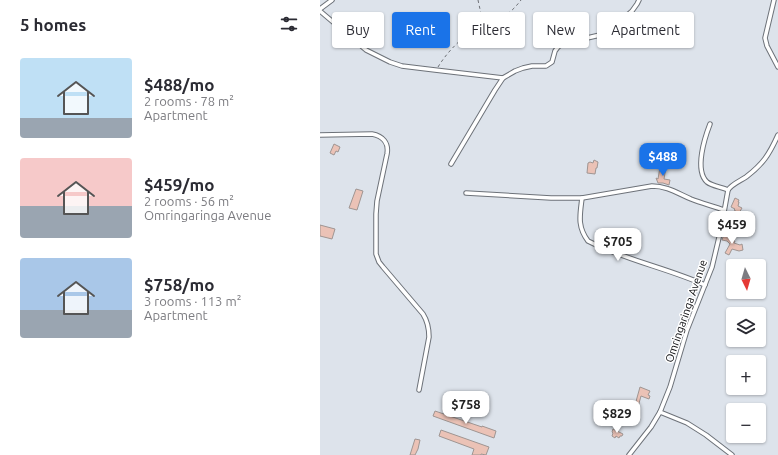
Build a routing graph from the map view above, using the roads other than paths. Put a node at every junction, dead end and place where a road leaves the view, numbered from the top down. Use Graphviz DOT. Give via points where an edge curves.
graph roads {
  1 [pos="332,0"];
  2 [pos="639,0"];
  3 [pos="774,0"];
  4 [pos="320,10"];
  5 [pos="778,67"];
  6 [pos="503,78"];
  7 [pos="710,124"];
  8 [pos="320,135"];
  9 [pos="778,135"];
  10 [pos="451,164"];
  11 [pos="728,190"];
  12 [pos="466,193"];
  13 [pos="582,198"];
  14 [pos="724,210"];
  15 [pos="705,285"];
  16 [pos="419,390"];
  17 [pos="660,412"];
  18 [pos="628,455"];
  19 [pos="732,455"];
  1 -- 4 [label="street"];
  2 -- 6 [label="street" via="632,11 604,34 562,44 555,51 552,62 546,66 523,68"];
  3 -- 5 [label="street" via="765,38"];
  4 -- 6 [label="street" via="366,50 390,62 402,66"];
  6 -- 10 [label="street"];
  7 -- 11 [label="street" via="701,158 704,178 708,183"];
  8 -- 16 [label="street" via="372,134 383,138 387,145 376,208 376,250 382,267 427,322 429,337"];
  9 -- 11 [label="street" via="767,158"];
  11 -- 14 [label="street, Omringaringa Avenue"];
  12 -- 13 [label="street"];
  13 -- 14 [label="street" via="661,186"];
  13 -- 15 [label="street" via="580,222 588,241"];
  14 -- 15 [label="street, Omringaringa Avenue" via="714,261"];
  15 -- 17 [label="street, Omringaringa Avenue"];
  17 -- 18 [label="street, Omringaringa Avenue" via="652,427"];
  17 -- 19 [label="street" via="700,431"];
}
